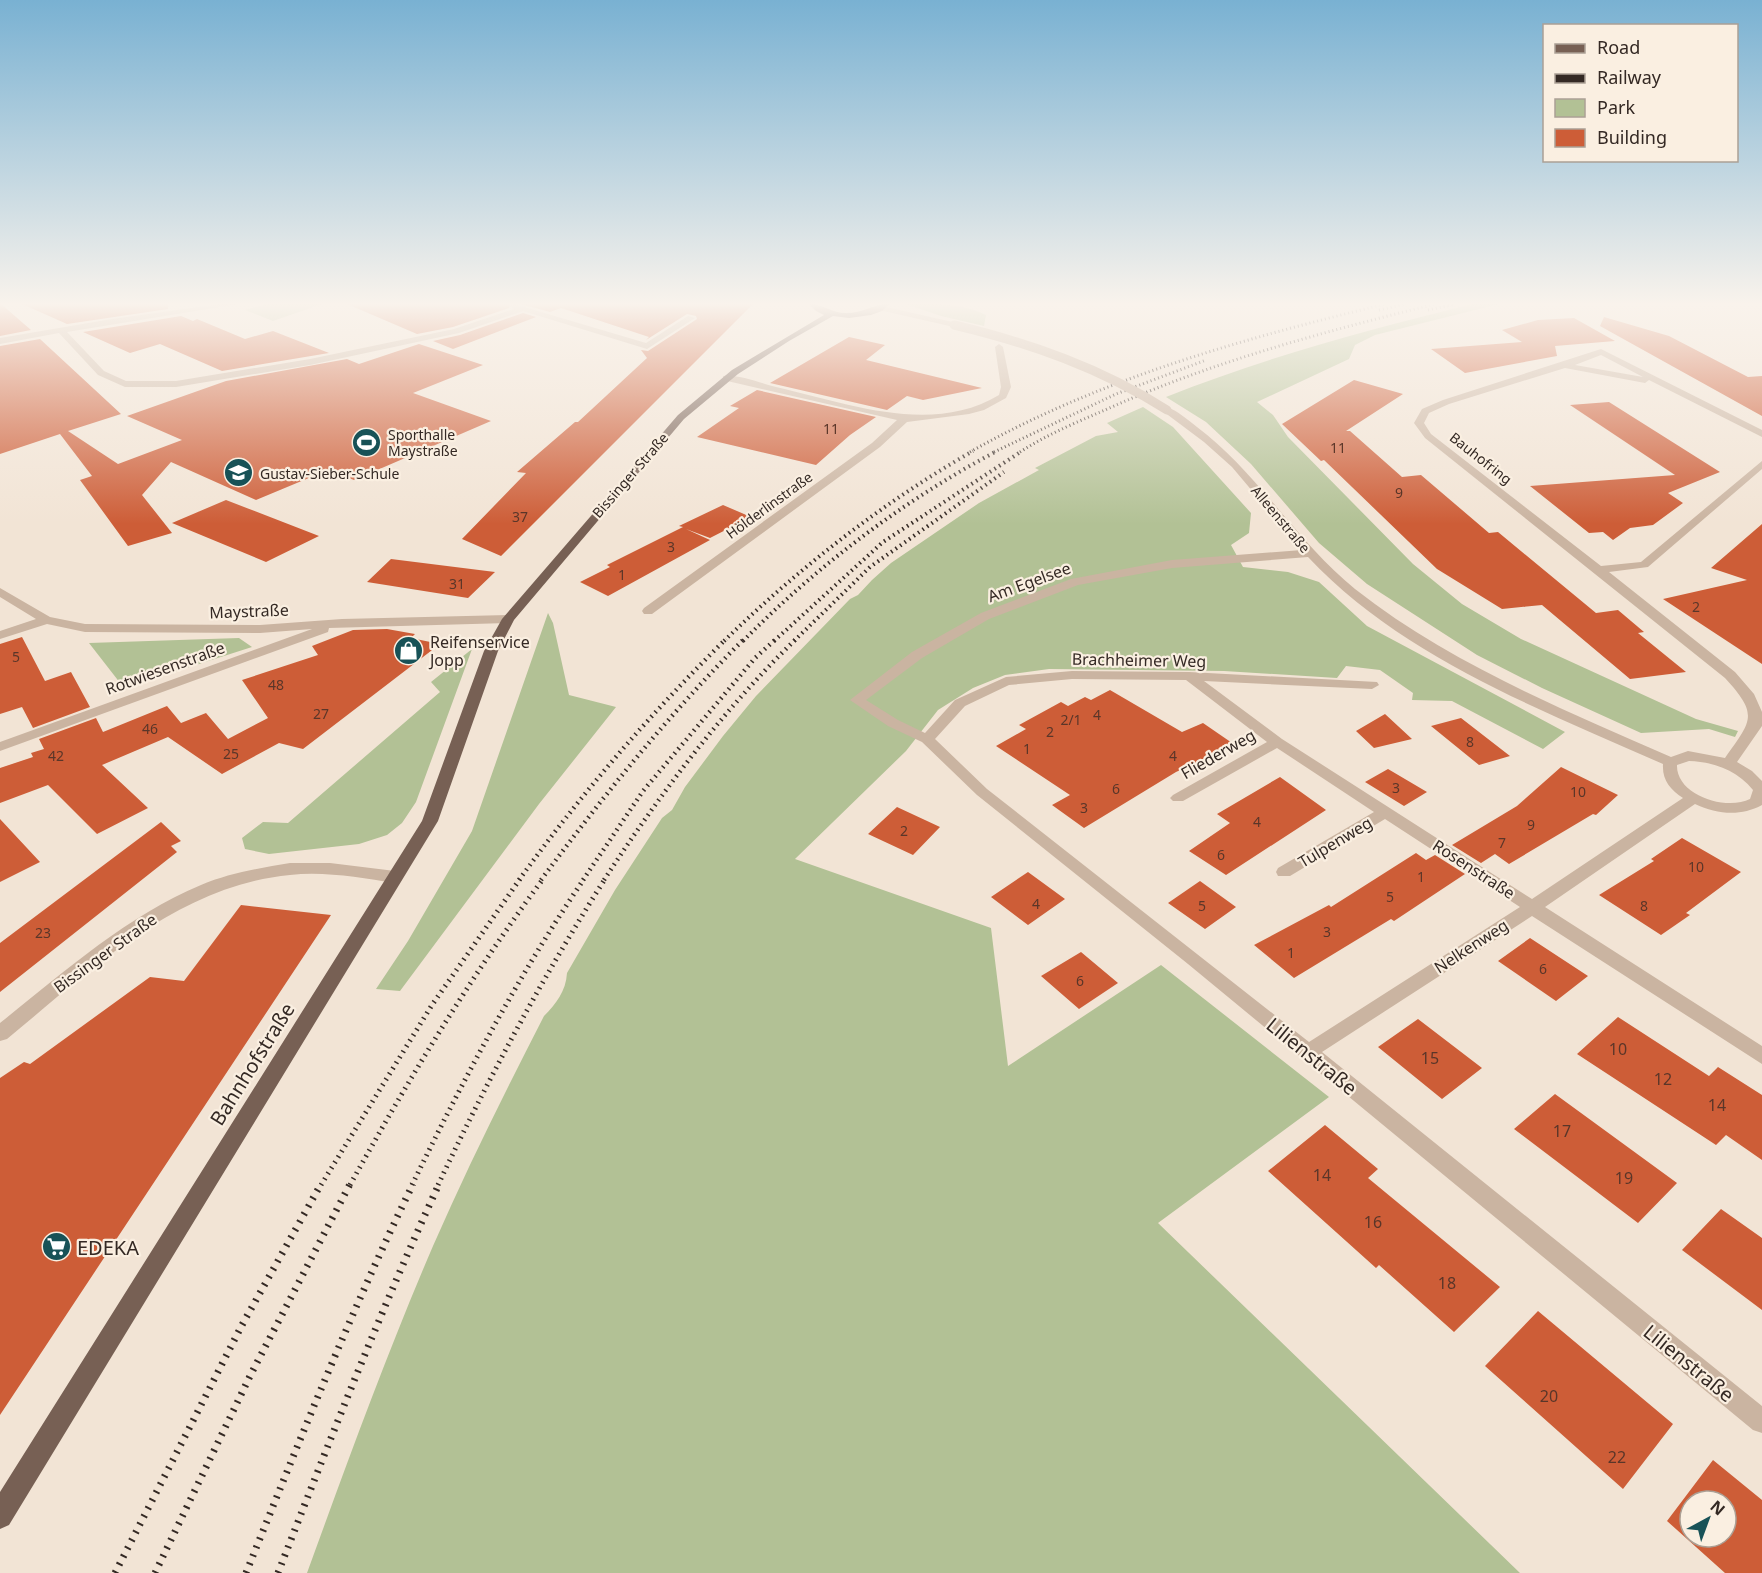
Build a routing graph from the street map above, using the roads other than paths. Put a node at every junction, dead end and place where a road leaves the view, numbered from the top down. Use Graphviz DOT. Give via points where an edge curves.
graph roads {
  1 [pos="111,377"];
  2 [pos="216,377"];
  3 [pos="1004,377"];
  4 [pos="1111,377"];
  5 [pos="1527,377"];
  6 [pos="1630,377"];
  7 [pos="1650,377"];
  8 [pos="726,378"];
  9 [pos="1661,383"];
  10 [pos="904,419"];
  11 [pos="1762,434"];
  12 [pos="1762,464"];
  13 [pos="1309,553"];
  14 [pos="1599,570"];
  15 [pos="0,592"];
  16 [pos="648,611"];
  17 [pos="508,619"];
  18 [pos="46,620"];
  19 [pos="342,623"];
  20 [pos="0,634"];
  21 [pos="1189,676"];
  22 [pos="1372,685"];
  23 [pos="857,700"];
  24 [pos="927,739"];
  25 [pos="1277,742"];
  26 [pos="0,747"];
  27 [pos="1670,762"];
  28 [pos="1728,764"];
  29 [pos="1178,798"];
  30 [pos="1693,798"];
  31 [pos="1760,803"];
  32 [pos="1386,812"];
  33 [pos="1284,872"];
  34 [pos="395,877"];
  35 [pos="1533,907"];
  36 [pos="0,1034"];
  37 [pos="1308,1052"];
  38 [pos="1762,1056"];
  39 [pos="1762,1421"];
  40 [pos="0,1515"];
  1 -- 2 [label="street" via="125,384 176,384"];
  3 -- 10 [label="street" via="1004,396 993,404"];
  4 -- 13 [label="street, Alleenstraße, bridge" via="1167,410 1216,446"];
  5 -- 14 [label="street, Bauhofring" via="1447,400 1425,411 1419,423 1428,435"];
  6 -- 9 [label="street, Bauhofring"];
  7 -- 9 [label="street, Bauhofring"];
  8 -- 10 [label="street"];
  8 -- 17 [label="main road, Bissinger Straße" via="668,430"];
  9 -- 11 [label="street, Bauhofring"];
  10 -- 16 [label="street, Hölderlinstraße" via="876,445"];
  12 -- 14 [label="street" via="1644,565"];
  13 -- 23 [label="street, Am Egelsee" via="1172,564 1075,582 985,616 917,655"];
  13 -- 27 [label="street, Alleenstraße" via="1369,604 1435,648 1510,689"];
  14 -- 28 [label="street, Bauhofring" via="1730,675 1747,694 1756,714 1755,726"];
  15 -- 18 [label="street, Maystraße"];
  17 -- 19 [label="street, Maystraße"];
  17 -- 34 [label="main road, Bahnhofstraße" via="491,651 430,821"];
  18 -- 19 [label="street, Maystraße" via="85,628 260,629"];
  18 -- 20 [label="street"];
  19 -- 26 [label="street, Rotwiesenstraße"];
  21 -- 22 [label="street, Brachheimer Weg"];
  21 -- 24 [label="street, Brachheimer Weg" via="1072,675 1006,681 960,703"];
  21 -- 25 [label="street, Rosenstraße"];
  23 -- 24 [label="street, Lilienstraße"];
  24 -- 37 [label="street, Lilienstraße" via="982,792"];
  25 -- 29 [label="street, Fliederweg"];
  25 -- 32 [label="street, Rosenstraße"];
  27 -- 28 [label="street" via="1702,756"];
  27 -- 30 [label="street" via="1669,776"];
  28 -- 31 [label="street" via="1755,781 1761,790"];
  30 -- 31 [label="street" via="1731,809"];
  30 -- 35 [label="street, Nelkenweg"];
  32 -- 33 [label="street, Tulpenweg"];
  32 -- 35 [label="street, Rosenstraße"];
  34 -- 36 [label="street, Bissinger Straße" via="318,868 289,869 228,881 137,925"];
  34 -- 40 [label="main road, Bahnhofstraße"];
  35 -- 37 [label="street, Nelkenweg"];
  35 -- 38 [label="street, Rosenstraße"];
  37 -- 39 [label="street, Lilienstraße"];
}
